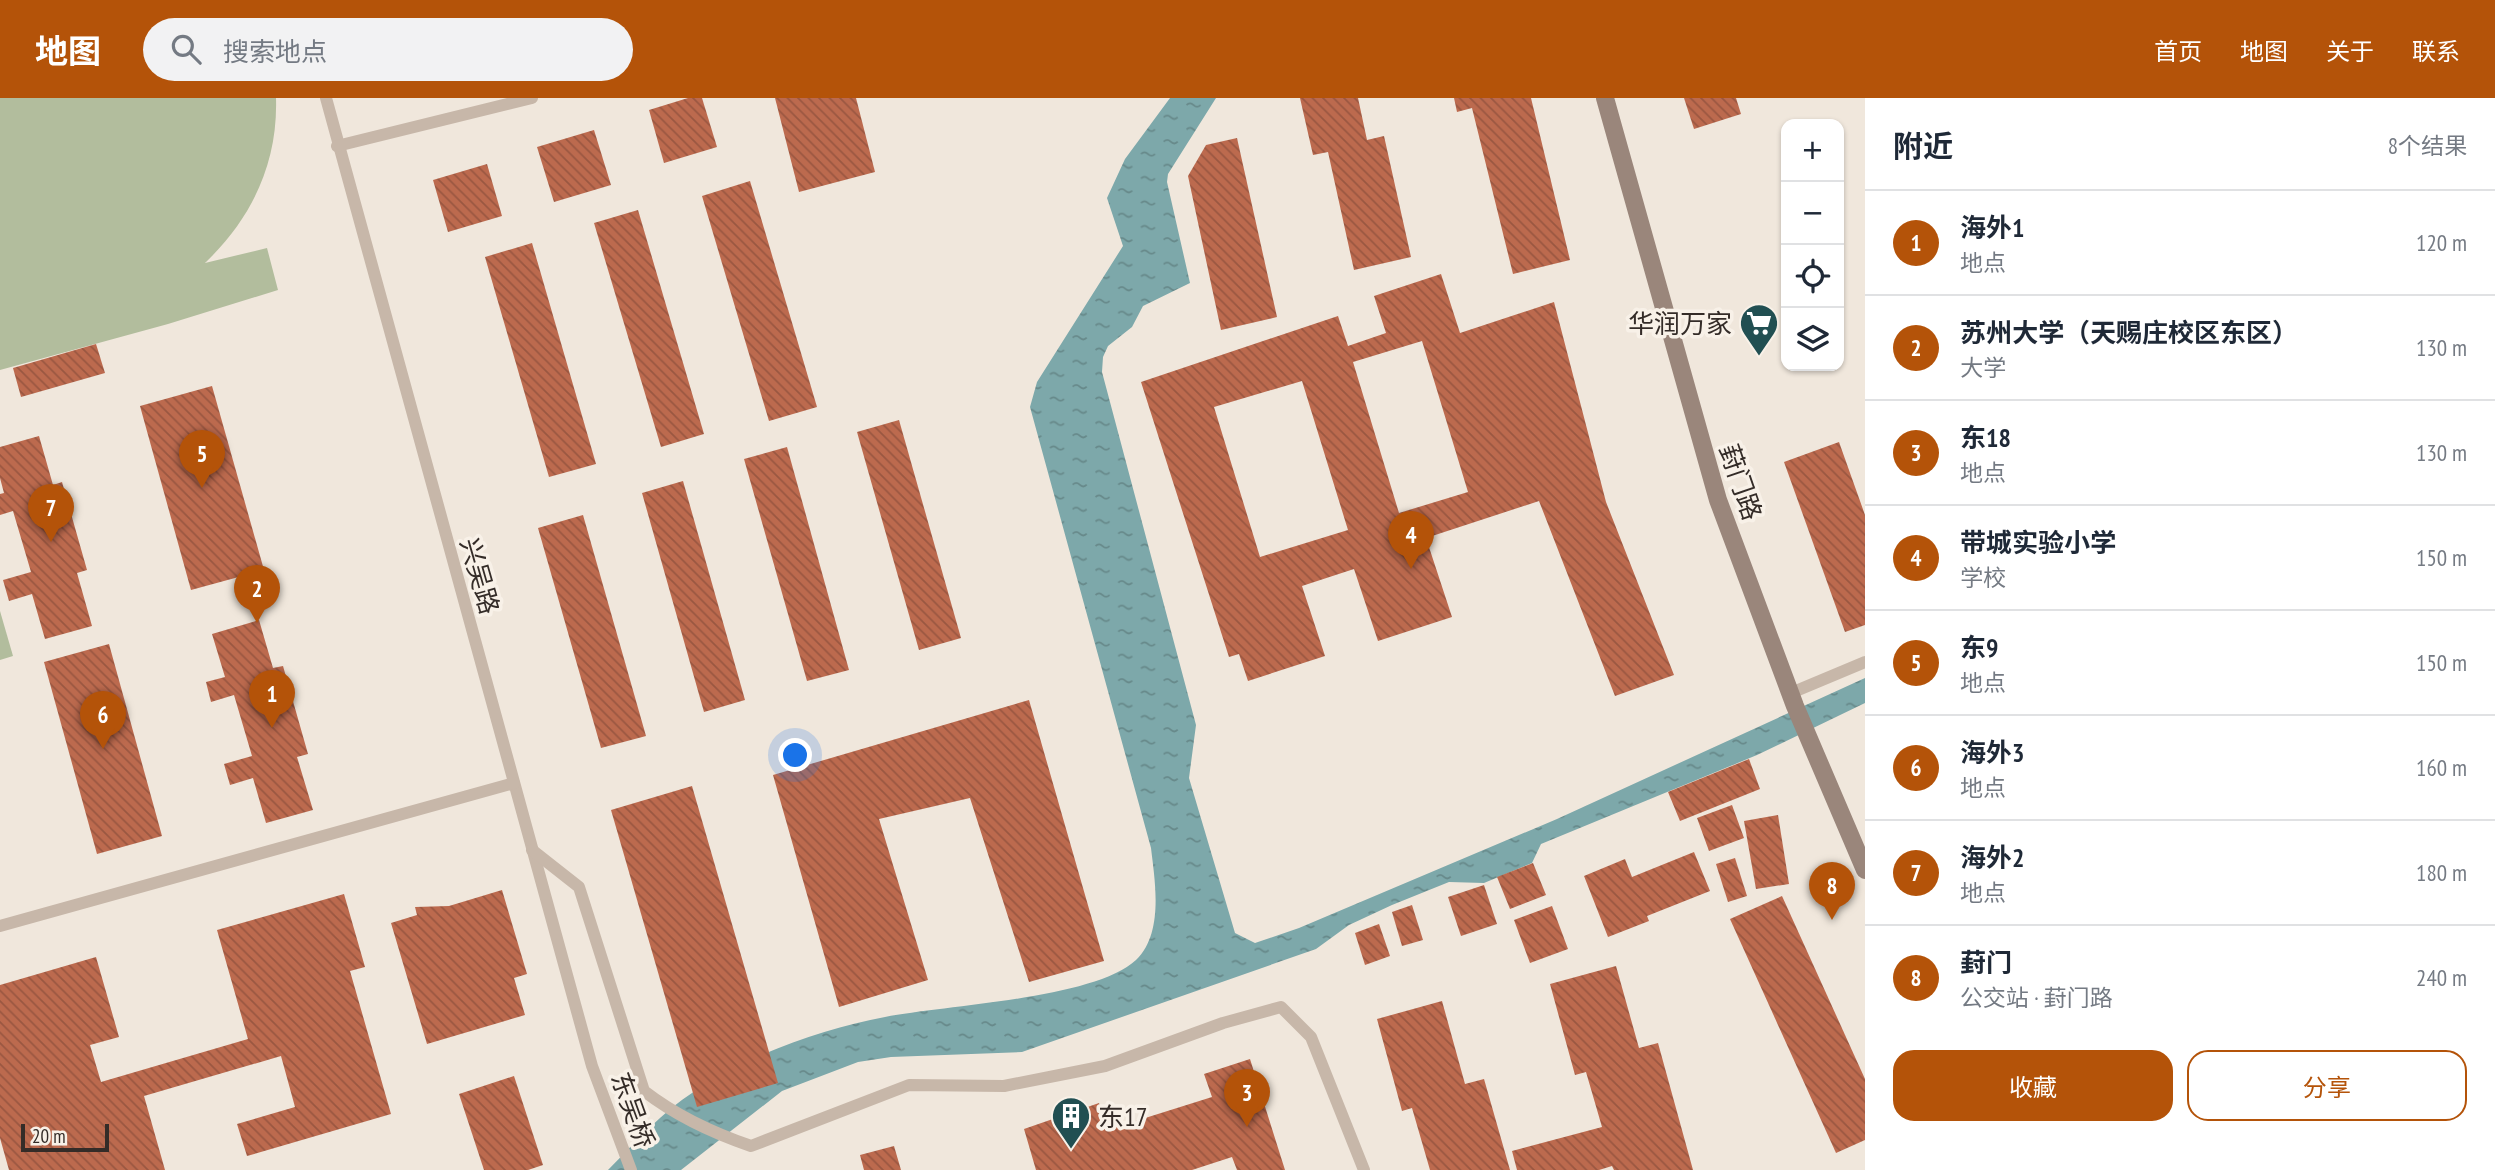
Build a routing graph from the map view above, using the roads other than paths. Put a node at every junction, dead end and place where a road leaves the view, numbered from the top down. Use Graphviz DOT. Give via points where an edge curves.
graph roads {
  1 [pos="326,98"];
  2 [pos="532,98"];
  3 [pos="1605,98"];
  4 [pos="337,146"];
  5 [pos="1865,662"];
  6 [pos="1793,699"];
  7 [pos="514,783"];
  8 [pos="532,850"];
  9 [pos="1865,870"];
  10 [pos="0,926"];
  11 [pos="592,1066"];
  12 [pos="631,1170"];
  13 [pos="1364,1170"];
  1 -- 4 [label="lane, 兴吴路"];
  2 -- 4 [label="lane"];
  3 -- 6 [label="main road, 葑门路" via="1704,455"];
  4 -- 7 [label="lane, 兴吴路"];
  5 -- 6 [label="lane"];
  6 -- 9 [label="main road, 葑门路"];
  7 -- 8 [label="lane, 兴吴路"];
  7 -- 10 [label="lane"];
  8 -- 11 [label="lane, 兴吴路"];
  8 -- 13 [label="lane" via="579,887 644,1091 727,1138 751,1146 909,1085 1004,1086 1105,1066 1281,1007 1311,1037"];
  11 -- 12 [label="lane, 东吴桥"];
}
